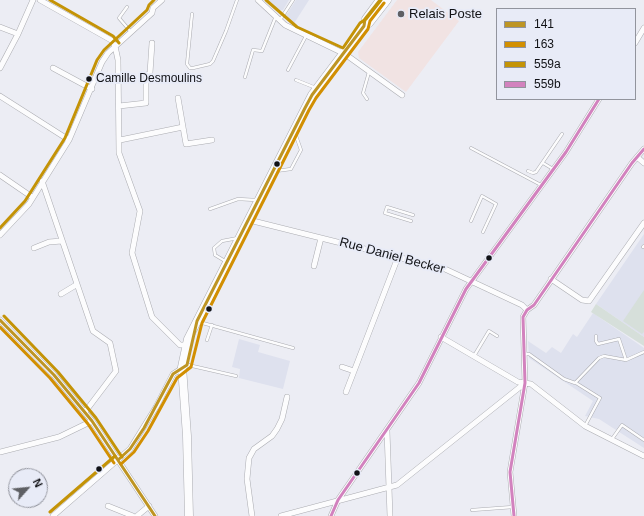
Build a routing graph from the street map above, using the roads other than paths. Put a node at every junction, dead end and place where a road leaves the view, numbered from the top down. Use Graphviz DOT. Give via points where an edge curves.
graph roads {
  1 [pos="33,0"];
  2 [pos="40,0"];
  3 [pos="162,0"];
  4 [pos="237,0"];
  5 [pos="258,0"];
  6 [pos="293,0"];
  7 [pos="380,0"];
  8 [pos="387,0"];
  9 [pos="127,7"];
  10 [pos="192,14"];
  11 [pos="276,16"];
  12 [pos="280,20"];
  13 [pos="364,26"];
  14 [pos="0,27"];
  15 [pos="644,28"];
  16 [pos="132,32"];
  17 [pos="18,34"];
  18 [pos="306,35"];
  19 [pos="636,41"];
  20 [pos="152,43"];
  21 [pos="115,46"];
  22 [pos="345,54"];
  23 [pos="0,68"];
  24 [pos="53,68"];
  25 [pos="288,70"];
  26 [pos="369,71"];
  27 [pos="245,77"];
  28 [pos="296,80"];
  29 [pos="316,88"];
  30 [pos="92,89"];
  31 [pos="402,95"];
  32 [pos="0,96"];
  33 [pos="178,98"];
  34 [pos="367,99"];
  35 [pos="598,100"];
  36 [pos="120,106"];
  37 [pos="183,127"];
  38 [pos="294,131"];
  39 [pos="562,134"];
  40 [pos="69,140"];
  41 [pos="120,140"];
  42 [pos="212,140"];
  43 [pos="471,148"];
  44 [pos="644,149"];
  45 [pos="637,157"];
  46 [pos="544,163"];
  47 [pos="644,163"];
  48 [pos="553,169"];
  49 [pos="528,171"];
  50 [pos="274,172"];
  51 [pos="0,175"];
  52 [pos="42,182"];
  53 [pos="542,185"];
  54 [pos="32,197"];
  55 [pos="259,200"];
  56 [pos="210,209"];
  57 [pos="413,215"];
  58 [pos="249,220"];
  59 [pos="411,221"];
  60 [pos="471,221"];
  61 [pos="644,223"];
  62 [pos="483,232"];
  63 [pos="0,235"];
  64 [pos="240,238"];
  65 [pos="321,238"];
  66 [pos="62,242"];
  67 [pos="34,248"];
  68 [pos="398,257"];
  69 [pos="227,263"];
  70 [pos="314,266"];
  71 [pos="551,279"];
  72 [pos="471,282"];
  73 [pos="76,285"];
  74 [pos="61,294"];
  75 [pos="527,310"];
  76 [pos="0,320"];
  77 [pos="195,325"];
  78 [pos="212,325"];
  79 [pos="498,336"];
  80 [pos="596,336"];
  81 [pos="442,337"];
  82 [pos="207,340"];
  83 [pos="188,346"];
  84 [pos="293,348"];
  85 [pos="644,352"];
  86 [pos="524,354"];
  87 [pos="474,356"];
  88 [pos="626,360"];
  89 [pos="185,366"];
  90 [pos="342,367"];
  91 [pos="354,371"];
  92 [pos="236,376"];
  93 [pos="525,383"];
  94 [pos="576,383"];
  95 [pos="346,392"];
  96 [pos="287,397"];
  97 [pos="85,412"];
  98 [pos="92,421"];
  99 [pos="585,426"];
  100 [pos="387,431"];
  101 [pos="612,440"];
  102 [pos="644,440"];
  103 [pos="0,452"];
  104 [pos="644,456"];
  105 [pos="118,460"];
  106 [pos="389,488"];
  107 [pos="338,500"];
  108 [pos="108,506"];
  109 [pos="148,506"];
  110 [pos="514,507"];
  111 [pos="472,510"];
  112 [pos="53,516"];
  113 [pos="133,516"];
  114 [pos="137,516"];
  115 [pos="155,516"];
  116 [pos="189,516"];
  117 [pos="252,516"];
  118 [pos="281,516"];
  119 [pos="331,516"];
  120 [pos="390,516"];
  121 [pos="514,516"];
  1 -- 17 [label="street"];
  2 -- 21 [label="street" via="111,40"];
  3 -- 16 [label="street"];
  4 -- 10 [label="lane" via="213,61 190,68 187,59"];
  5 -- 11 [label="street"];
  6 -- 12 [label="lane"];
  7 -- 13 [label="main road" via="365,19"];
  8 -- 13 [label="main road"];
  9 -- 16 [label="lane" via="119,18"];
  11 -- 12 [label="street"];
  11 -- 27 [label="lane" via="262,51 253,50"];
  12 -- 18 [label="street" via="294,31"];
  13 -- 22 [label="main road"];
  14 -- 17 [label="street"];
  15 -- 19 [label="street"];
  16 -- 21 [label="street"];
  17 -- 23 [label="street"];
  18 -- 22 [label="street"];
  18 -- 25 [label="lane"];
  20 -- 36 [label="street" via="150,73 146,76 146,103"];
  21 -- 30 [label="street" via="102,62"];
  21 -- 36 [label="street"];
  22 -- 26 [label="street"];
  22 -- 29 [label="main road"];
  24 -- 30 [label="street"];
  26 -- 31 [label="street"];
  26 -- 34 [label="lane" via="363,93"];
  28 -- 29 [label="lane"];
  29 -- 38 [label="main road"];
  30 -- 40 [label="street"];
  32 -- 40 [label="street"];
  33 -- 37 [label="street"];
  35 -- 48 [label="street"];
  36 -- 41 [label="street"];
  37 -- 41 [label="street"];
  37 -- 42 [label="street" via="186,144"];
  38 -- 50 [label="main road"];
  38 -- 50 [label="lane" via="301,150 291,169"];
  39 -- 46 [label="lane"];
  40 -- 52 [label="street"];
  41 -- 83 [label="street" via="120,156 140,211 132,253 152,317 180,345"];
  43 -- 53 [label="lane"];
  44 -- 45 [label="street"];
  45 -- 47 [label="street"];
  45 -- 71 [label="street"];
  46 -- 48 [label="lane"];
  46 -- 49 [label="lane" via="536,172"];
  48 -- 53 [label="street"];
  50 -- 55 [label="main road"];
  51 -- 54 [label="street"];
  52 -- 54 [label="street"];
  52 -- 66 [label="street"];
  53 -- 72 [label="street"];
  54 -- 63 [label="street" via="29,204"];
  55 -- 56 [label="lane" via="238,199"];
  55 -- 58 [label="main road"];
  57 -- 59 [label="lane" via="387,207 385,212"];
  58 -- 64 [label="main road"];
  58 -- 65 [label="street, Rue Daniel Becker"];
  60 -- 62 [label="lane" via="482,196 496,204"];
  61 -- 71 [label="street" via="589,301 582,300"];
  64 -- 69 [label="main road"];
  64 -- 69 [label="lane" via="222,241 214,248 215,255"];
  65 -- 68 [label="street, Rue Daniel Becker"];
  65 -- 70 [label="street"];
  66 -- 67 [label="street" via="49,242"];
  66 -- 73 [label="street"];
  68 -- 72 [label="street, Rue Daniel Becker" via="445,269"];
  68 -- 91 [label="street"];
  69 -- 77 [label="main road"];
  71 -- 75 [label="street" via="534,305"];
  72 -- 75 [label="street, Rue Daniel Becker" via="522,305"];
  72 -- 81 [label="street"];
  73 -- 74 [label="street"];
  73 -- 97 [label="street" via="93,331 110,343 116,371"];
  75 -- 86 [label="street" via="522,320"];
  76 -- 97 [label="street" via="54,375"];
  77 -- 78 [label="lane"];
  77 -- 83 [label="main road"];
  78 -- 82 [label="lane"];
  78 -- 84 [label="lane"];
  79 -- 87 [label="lane" via="489,331"];
  80 -- 88 [label="lane" via="598,344 619,339"];
  81 -- 87 [label="street"];
  81 -- 100 [label="street" via="419,383"];
  83 -- 89 [label="main road"];
  85 -- 88 [label="lane"];
  86 -- 93 [label="street"];
  86 -- 94 [label="lane" via="529,354 564,379"];
  87 -- 93 [label="street" via="518,382"];
  88 -- 94 [label="lane" via="604,356 599,358"];
  89 -- 92 [label="lane"];
  89 -- 105 [label="street" via="173,374 144,428 130,449"];
  89 -- 116 [label="main road"];
  90 -- 91 [label="street"];
  91 -- 95 [label="street"];
  93 -- 99 [label="street" via="531,384"];
  93 -- 106 [label="street" via="397,485"];
  93 -- 110 [label="street" via="510,472"];
  94 -- 99 [label="lane" via="600,398"];
  96 -- 117 [label="street" via="277,428 272,436 254,449 249,458 247,479"];
  97 -- 98 [label="street"];
  98 -- 103 [label="street" via="59,437"];
  98 -- 105 [label="street"];
  99 -- 101 [label="street"];
  100 -- 106 [label="street"];
  100 -- 107 [label="street"];
  101 -- 102 [label="lane" via="622,425"];
  101 -- 104 [label="street"];
  105 -- 109 [label="street"];
  105 -- 112 [label="street"];
  106 -- 107 [label="street"];
  106 -- 120 [label="street"];
  107 -- 118 [label="street"];
  107 -- 119 [label="street"];
  108 -- 113 [label="street"];
  109 -- 114 [label="street"];
  109 -- 115 [label="street"];
  110 -- 111 [label="lane"];
  110 -- 121 [label="street"];
}
